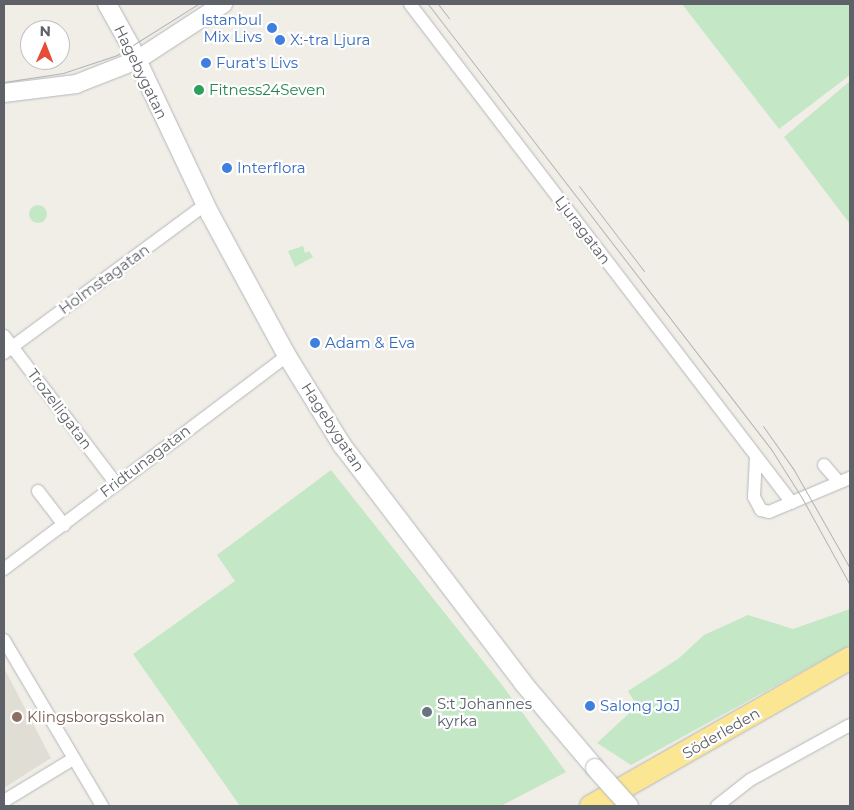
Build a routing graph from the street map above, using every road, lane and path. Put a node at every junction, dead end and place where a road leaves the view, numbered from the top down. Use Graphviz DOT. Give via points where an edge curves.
graph roads {
  1 [pos="107,4"];
  2 [pos="223,4"];
  3 [pos="410,4"];
  4 [pos="137,60"];
  5 [pos="4,93"];
  6 [pos="205,205"];
  7 [pos="4,336"];
  8 [pos="8,350"];
  9 [pos="287,356"];
  10 [pos="756,457"];
  11 [pos="824,465"];
  12 [pos="844,480"];
  13 [pos="115,482"];
  14 [pos="38,491"];
  15 [pos="792,503"];
  16 [pos="64,525"];
  17 [pos="4,569"];
  18 [pos="4,640"];
  19 [pos="850,658"];
  20 [pos="850,673"];
  21 [pos="850,725"];
  22 [pos="73,759"];
  23 [pos="4,801"];
  24 [pos="102,806"];
  25 [pos="591,806"];
  26 [pos="620,806"];
  27 [pos="629,806"];
  28 [pos="717,806"];
  1 -- 4 [label="street, Hagebygatan"];
  2 -- 4 [label="street"];
  3 -- 10 [label="street, Ljuragatan"];
  4 -- 5 [label="street" via="76,84"];
  4 -- 6 [label="street, Hagebygatan"];
  6 -- 8 [label="street, Holmstagatan"];
  6 -- 9 [label="street, Hagebygatan"];
  7 -- 8 [label="street, Trozelligatan"];
  8 -- 13 [label="street, Trozelligatan"];
  9 -- 13 [label="street, Fridtunagatan"];
  9 -- 27 [label="street, Hagebygatan, bridge" via="358,467 523,683"];
  10 -- 15 [label="street, Ljuragatan"];
  10 -- 15 [label="street" via="756,504 769,512"];
  11 -- 12 [label="street"];
  12 -- 15 [label="street"];
  13 -- 16 [label="street, Fridtunagatan"];
  14 -- 16 [label="street"];
  16 -- 17 [label="street, Fridtunagatan"];
  18 -- 22 [label="street"];
  19 -- 25 [label="highway, Söderleden"];
  20 -- 26 [label="highway, Söderleden"];
  21 -- 28 [label="street" via="750,780"];
  22 -- 23 [label="street"];
  22 -- 24 [label="street"];
}
